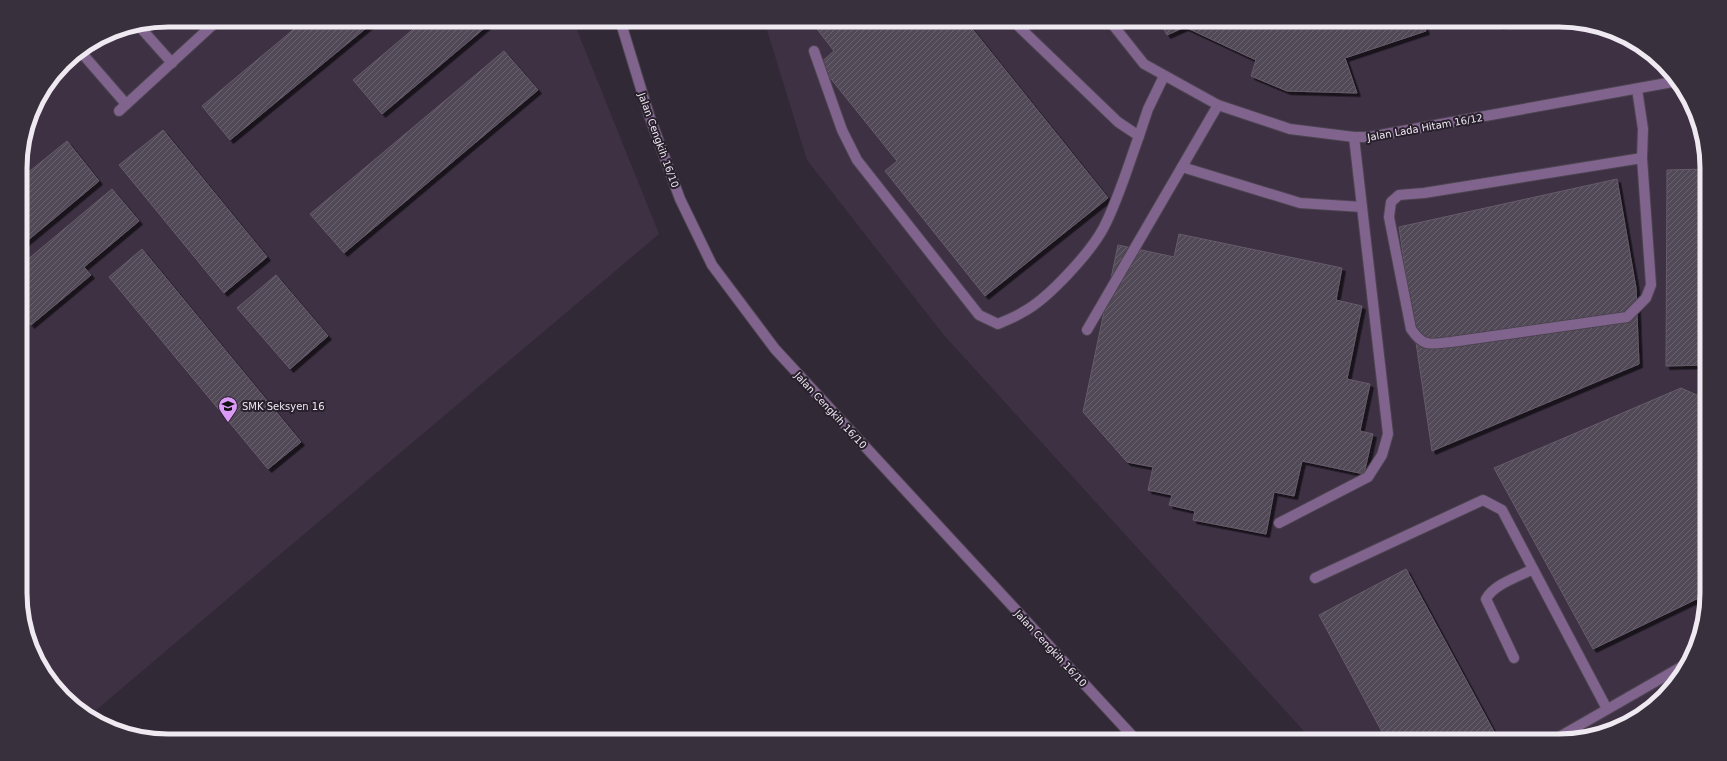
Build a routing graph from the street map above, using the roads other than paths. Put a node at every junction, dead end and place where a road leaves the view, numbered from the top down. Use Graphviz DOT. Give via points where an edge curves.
graph roads {
  1 [pos="211,27"];
  2 [pos="622,27"];
  3 [pos="1019,27"];
  4 [pos="1115,27"];
  5 [pos="142,30"];
  6 [pos="814,51"];
  7 [pos="83,55"];
  8 [pos="172,63"];
  9 [pos="1164,76"];
  10 [pos="1671,82"];
  11 [pos="1637,89"];
  12 [pos="1218,106"];
  13 [pos="1139,136"];
  14 [pos="1354,137"];
  15 [pos="1642,158"];
  16 [pos="1182,167"];
  17 [pos="1362,208"];
  18 [pos="1087,330"];
  19 [pos="1279,523"];
  20 [pos="1533,569"];
  21 [pos="1315,578"];
  22 [pos="1514,658"];
  23 [pos="1677,669"];
  24 [pos="1607,709"];
  25 [pos="1131,734"];
  26 [pos="1564,734"];
  1 -- 8 [label="street"];
  2 -- 25 [label="street, Jalan Cengkih 16/10" via="649,115 680,199 712,265 775,349"];
  3 -- 13 [label="street" via="1118,122"];
  4 -- 9 [label="street, Jalan Lada Hitam 16/12" via="1144,64"];
  5 -- 8 [label="street"];
  6 -- 13 [label="street" via="842,130 857,160 979,314 998,324 1024,312 1046,296 1083,256 1104,228"];
  7 -- 8 [label="street" via="123,108"];
  9 -- 12 [label="street, Jalan Lada Hitam 16/12"];
  9 -- 13 [label="street" via="1148,109"];
  10 -- 11 [label="street, Jalan Lada Hitam 16/12"];
  11 -- 14 [label="street, Jalan Lada Hitam 16/12" via="1369,137"];
  11 -- 15 [label="street" via="1642,130"];
  12 -- 14 [label="street, Jalan Lada Hitam 16/12" via="1290,129"];
  12 -- 16 [label="street"];
  14 -- 17 [label="street"];
  15 -- 15 [label="street" via="1651,285 1646,298 1627,317 1451,342 1430,344 1419,340 1411,329 1389,217 1391,202 1399,194 1424,193"];
  16 -- 17 [label="street" via="1300,203"];
  16 -- 18 [label="street"];
  17 -- 19 [label="street" via="1388,434 1382,455 1368,477"];
  20 -- 21 [label="street" via="1502,510 1483,500"];
  20 -- 22 [label="street" via="1496,588 1486,599"];
  20 -- 24 [label="street"];
  23 -- 24 [label="street"];
  24 -- 26 [label="street"];
}
